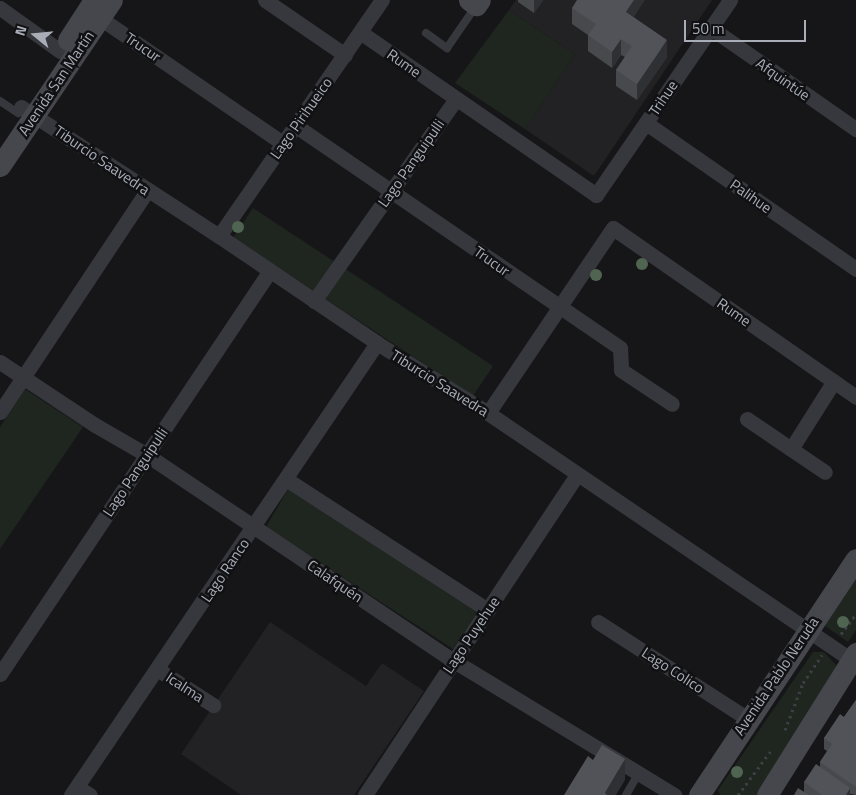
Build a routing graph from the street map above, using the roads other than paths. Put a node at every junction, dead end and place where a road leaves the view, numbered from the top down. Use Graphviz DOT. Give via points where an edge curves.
graph roads {
  1 [pos="112,0"];
  2 [pos="264,0"];
  3 [pos="382,0"];
  4 [pos="730,0"];
  5 [pos="475,2"];
  6 [pos="0,8"];
  7 [pos="97,9"];
  8 [pos="711,28"];
  9 [pos="360,32"];
  10 [pos="426,33"];
  11 [pos="60,51"];
  12 [pos="344,55"];
  13 [pos="456,98"];
  14 [pos="0,101"];
  15 [pos="24,112"];
  16 [pos="646,123"];
  17 [pos="296,126"];
  18 [pos="856,129"];
  19 [pos="0,140"];
  20 [pos="284,144"];
  21 [pos="0,166"];
  22 [pos="147,191"];
  23 [pos="392,192"];
  24 [pos="596,195"];
  25 [pos="219,236"];
  26 [pos="856,269"];
  27 [pos="270,271"];
  28 [pos="314,301"];
  29 [pos="558,307"];
  30 [pos="377,343"];
  31 [pos="0,362"];
  32 [pos="22,377"];
  33 [pos="834,381"];
  34 [pos="856,396"];
  35 [pos="672,404"];
  36 [pos="0,412"];
  37 [pos="488,412"];
  38 [pos="747,419"];
  39 [pos="791,449"];
  40 [pos="147,455"];
  41 [pos="825,472"];
  42 [pos="577,475"];
  43 [pos="286,479"];
  44 [pos="254,527"];
  45 [pos="856,559"];
  46 [pos="488,610"];
  47 [pos="598,622"];
  48 [pos="808,629"];
  49 [pos="854,659"];
  50 [pos="454,661"];
  51 [pos="157,669"];
  52 [pos="0,674"];
  53 [pos="213,705"];
  54 [pos="748,719"];
  55 [pos="638,774"];
  56 [pos="79,792"];
  57 [pos="365,795"];
  58 [pos="626,795"];
  59 [pos="674,795"];
  60 [pos="698,795"];
  61 [pos="767,795"];
  1 -- 7 [label="main road, Avenida San Martín"];
  2 -- 12 [label="street"];
  3 -- 9 [label="street, Lago Pirihueico"];
  4 -- 8 [label="street, Trihue"];
  5 -- 10 [label="lane" via="447,48"];
  6 -- 11 [label="street"];
  7 -- 11 [label="main road, Avenida San Martín"];
  7 -- 15 [label="main road, Avenida San Martín"];
  7 -- 20 [label="street, Trucur"];
  8 -- 16 [label="street, Trihue"];
  8 -- 18 [label="street, Afquintúe"];
  9 -- 12 [label="street, Lago Pirihueico"];
  9 -- 13 [label="street, Rume"];
  11 -- 15 [label="main road, Avenida San Martín"];
  12 -- 17 [label="street, Lago Pirihueico"];
  13 -- 23 [label="street, Lago Panguipulli"];
  13 -- 24 [label="street, Rume"];
  14 -- 15 [label="lane"];
  15 -- 19 [label="main road, Avenida San Martín"];
  15 -- 21 [label="main road, Avenida San Martín"];
  15 -- 22 [label="street, Tiburcio Saavedra"];
  16 -- 24 [label="street, Trihue"];
  16 -- 26 [label="street, Palihue"];
  17 -- 20 [label="street, Lago Pirihueico"];
  17 -- 23 [label="street, Trucur"];
  20 -- 25 [label="street, Lago Pirihueico"];
  22 -- 25 [label="street, Tiburcio Saavedra"];
  22 -- 32 [label="street"];
  23 -- 28 [label="street, Lago Panguipulli"];
  23 -- 29 [label="street, Trucur"];
  25 -- 27 [label="street, Tiburcio Saavedra"];
  27 -- 28 [label="street, Tiburcio Saavedra"];
  27 -- 40 [label="street, Lago Panguipulli"];
  28 -- 30 [label="street, Tiburcio Saavedra"];
  29 -- 33 [label="street, Rume" via="613,228"];
  29 -- 35 [label="street, Trucur" via="620,348 621,370"];
  29 -- 37 [label="street"];
  30 -- 37 [label="street, Tiburcio Saavedra"];
  30 -- 43 [label="street, Lago Ranco"];
  31 -- 32 [label="street, Calafquén"];
  32 -- 36 [label="street"];
  32 -- 40 [label="street, Calafquén"];
  33 -- 34 [label="street, Rume"];
  33 -- 39 [label="street"];
  37 -- 42 [label="street, Tiburcio Saavedra"];
  38 -- 39 [label="street"];
  39 -- 41 [label="street"];
  40 -- 44 [label="street, Calafquén"];
  40 -- 52 [label="street, Lago Panguipulli"];
  42 -- 46 [label="street, Lago Puyehue"];
  42 -- 48 [label="street, Tiburcio Saavedra"];
  43 -- 44 [label="street, Lago Ranco"];
  43 -- 46 [label="street"];
  44 -- 50 [label="street, Calafquén"];
  44 -- 51 [label="street, Lago Ranco"];
  45 -- 48 [label="main road, Avenida Pablo Neruda"];
  46 -- 50 [label="street, Lago Puyehue"];
  47 -- 54 [label="street, Lago Colico"];
  48 -- 49 [label="street, Tiburcio Saavedra"];
  48 -- 54 [label="main road, Avenida Pablo Neruda"];
  49 -- 61 [label="main road"];
  50 -- 55 [label="street, Calafquén"];
  50 -- 57 [label="street, Lago Puyehue"];
  51 -- 53 [label="street, Icalma"];
  51 -- 56 [label="street, Lago Ranco"];
  54 -- 60 [label="main road, Avenida Pablo Neruda"];
  55 -- 58 [label="lane"];
  55 -- 59 [label="street, Calafquén"];
}
